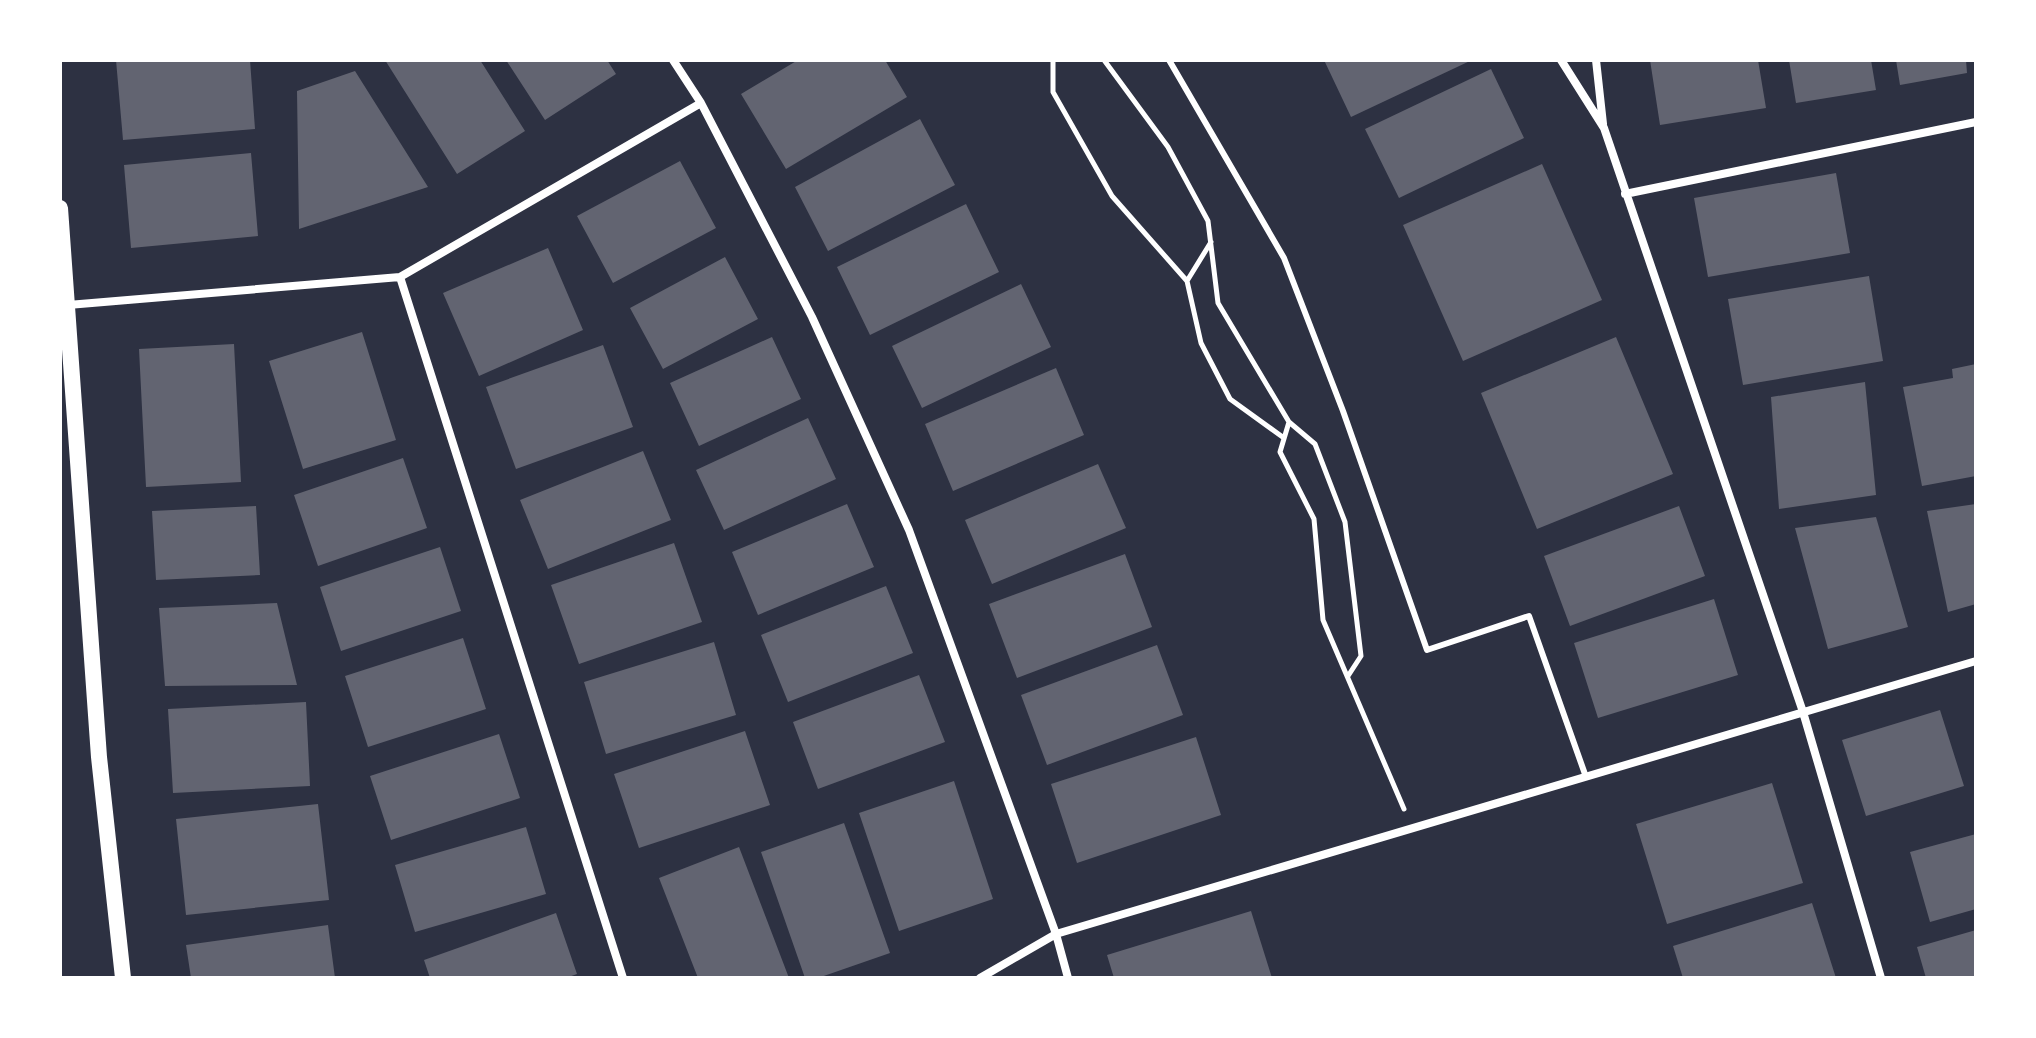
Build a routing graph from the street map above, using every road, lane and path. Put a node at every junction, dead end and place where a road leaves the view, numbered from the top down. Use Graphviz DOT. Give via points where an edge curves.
graph roads {
  1 [pos="673,60"];
  2 [pos="1053,60"];
  3 [pos="1104,60"];
  4 [pos="1169,60"];
  5 [pos="1561,60"];
  6 [pos="1596,60"];
  7 [pos="701,103"];
  8 [pos="1976,122"];
  9 [pos="1604,128"];
  10 [pos="1625,194"];
  11 [pos="60,208"];
  12 [pos="1211,242"];
  13 [pos="62,261"];
  14 [pos="400,277"];
  15 [pos="1187,281"];
  16 [pos="68,305"];
  17 [pos="1289,422"];
  18 [pos="1284,438"];
  19 [pos="1976,661"];
  20 [pos="1347,676"];
  21 [pos="1803,712"];
  22 [pos="1586,777"];
  23 [pos="1412,828"];
  24 [pos="1056,934"];
  25 [pos="123,978"];
  26 [pos="623,978"];
  27 [pos="980,978"];
  28 [pos="1068,978"];
  29 [pos="1881,978"];
  1 -- 7 [label="street"];
  2 -- 15 [label="path" via="1053,92 1112,196"];
  3 -- 12 [label="path" via="1168,147 1208,221"];
  4 -- 22 [label="lane" via="1284,258 1427,650 1529,616"];
  5 -- 9 [label="street"];
  6 -- 9 [label="street"];
  7 -- 14 [label="street"];
  7 -- 24 [label="street" via="812,317 909,530"];
  8 -- 10 [label="street"];
  9 -- 10 [label="street"];
  10 -- 21 [label="street"];
  11 -- 13 [label="main road"];
  12 -- 15 [label="path"];
  12 -- 17 [label="path" via="1218,303"];
  13 -- 16 [label="main road"];
  14 -- 16 [label="street"];
  14 -- 26 [label="street"];
  15 -- 18 [label="path" via="1201,343 1230,399"];
  16 -- 25 [label="main road" via="99,757"];
  17 -- 18 [label="path"];
  17 -- 20 [label="path" via="1315,444 1345,522 1361,656"];
  18 -- 20 [label="path" via="1280,452 1314,519 1323,620"];
  19 -- 21 [label="street"];
  20 -- 23 [label="path"];
  21 -- 22 [label="street"];
  21 -- 29 [label="street"];
  22 -- 23 [label="street"];
  23 -- 24 [label="street"];
  24 -- 27 [label="street"];
  24 -- 28 [label="street"];
}
